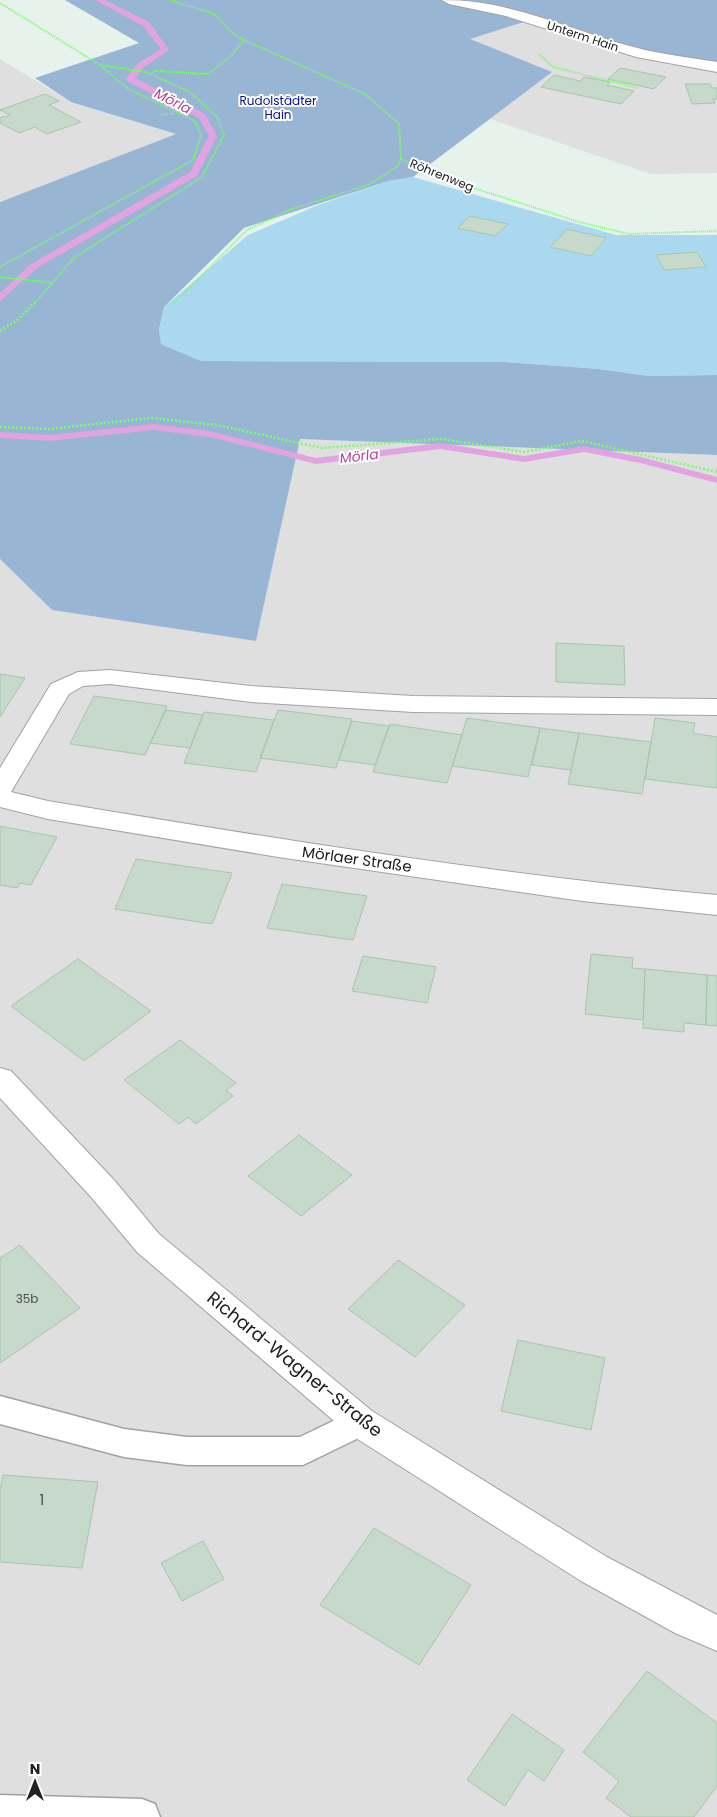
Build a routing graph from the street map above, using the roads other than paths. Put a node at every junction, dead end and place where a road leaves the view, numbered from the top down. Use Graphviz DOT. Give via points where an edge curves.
graph roads {
  1 [pos="449,0"];
  2 [pos="717,67"];
  3 [pos="717,707"];
  4 [pos="0,789"];
  5 [pos="0,798"];
  6 [pos="717,905"];
  7 [pos="0,1079"];
  8 [pos="0,1410"];
  9 [pos="360,1422"];
  10 [pos="717,1633"];
  11 [pos="0,1813"];
  12 [pos="142,1817"];
  1 -- 2 [label="street, Unterm Hain" via="509,12 642,54"];
  3 -- 4 [label="street" via="413,704 251,694 110,677 78,679 60,689"];
  5 -- 6 [label="street, Mörlaer Straße" via="48,810 278,848 582,892"];
  7 -- 9 [label="street, Richard-Wagner-Straße" via="103,1189 148,1243"];
  8 -- 9 [label="lane" via="124,1443 187,1451 303,1451"];
  9 -- 10 [label="street, Richard-Wagner-Straße" via="594,1569 688,1621"];
  11 -- 12 [label="lane"];
}
